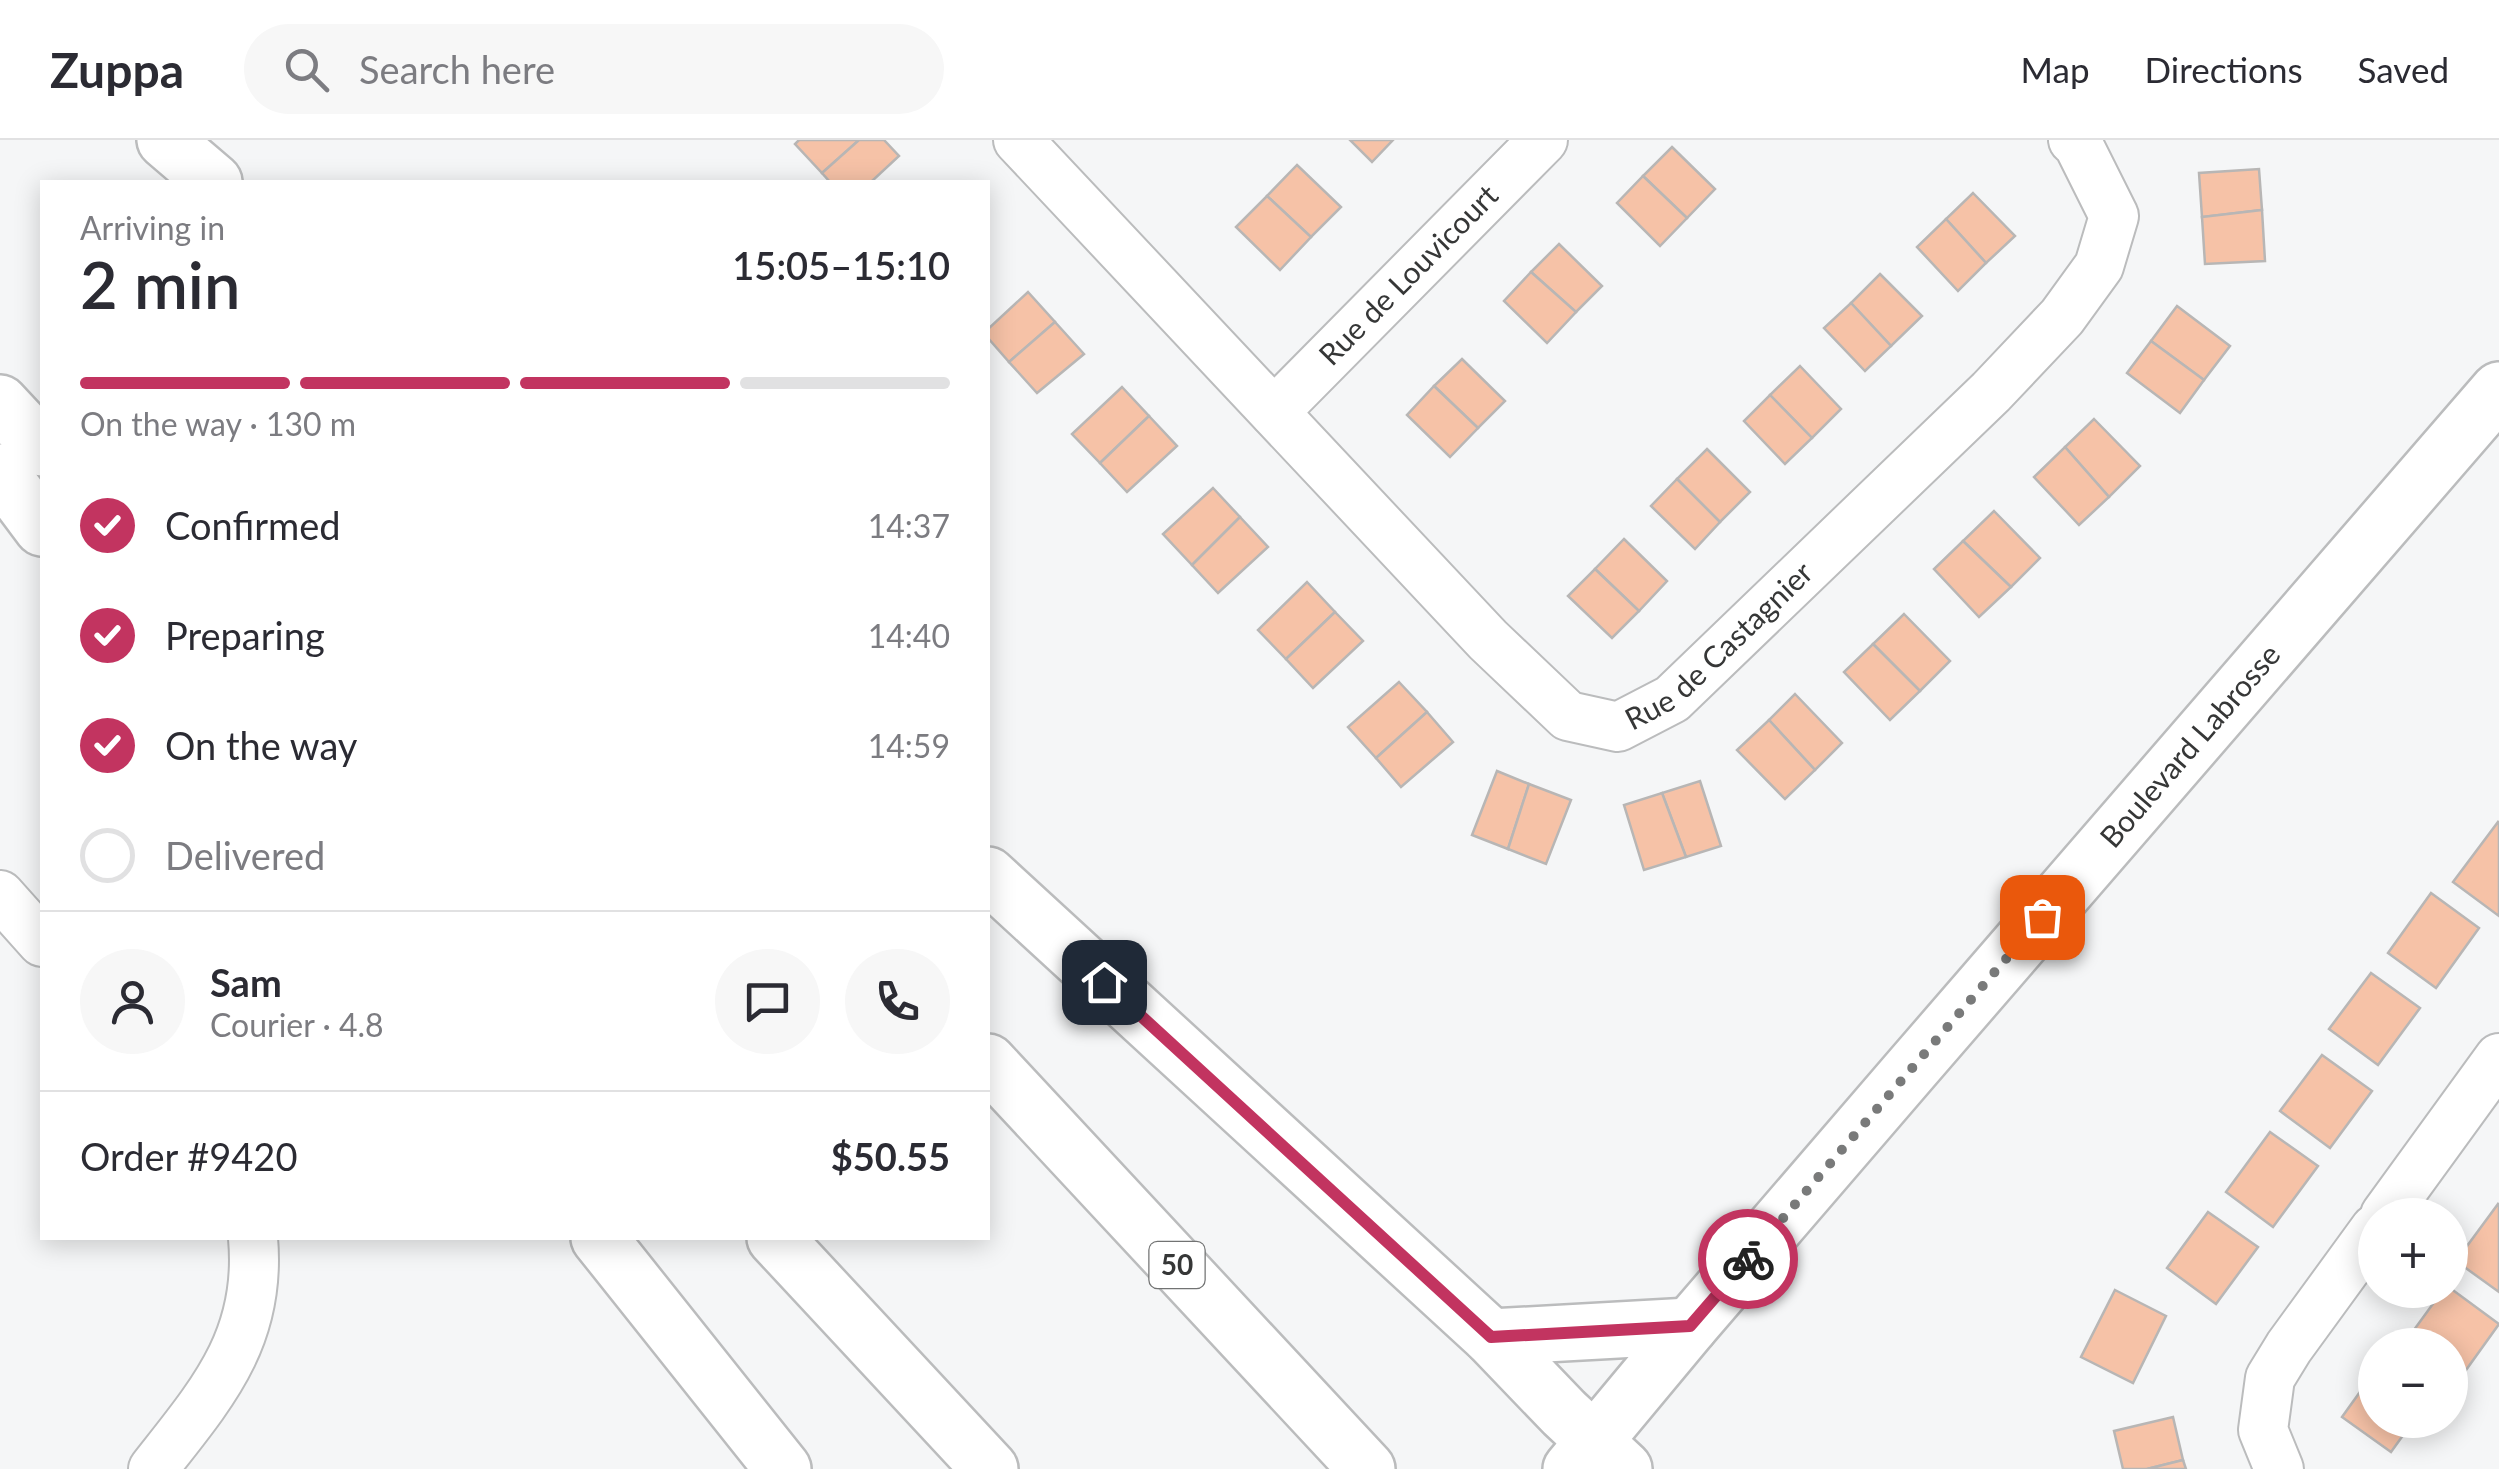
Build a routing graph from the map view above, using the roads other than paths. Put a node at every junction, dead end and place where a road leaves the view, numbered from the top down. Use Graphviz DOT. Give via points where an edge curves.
graph roads {
  1 [pos="132,140"];
  2 [pos="165,140"];
  3 [pos="1018,140"];
  4 [pos="1544,140"];
  5 [pos="2073,140"];
  6 [pos="169,180"];
  7 [pos="212,180"];
  8 [pos="2499,390"];
  9 [pos="0,402"];
  10 [pos="1274,412"];
  11 [pos="40,446"];
  12 [pos="0,472"];
  13 [pos="40,525"];
  14 [pos="990,878"];
  15 [pos="0,896"];
  16 [pos="40,940"];
  17 [pos="2499,1058"];
  18 [pos="990,1064"];
  19 [pos="2397,1198"];
  20 [pos="252,1240"];
  21 [pos="601,1240"];
  22 [pos="778,1240"];
  23 [pos="2358,1252"];
  24 [pos="1690,1326"];
  25 [pos="1491,1337"];
  26 [pos="1597,1460"];
  27 [pos="153,1469"];
  28 [pos="783,1469"];
  29 [pos="990,1469"];
  30 [pos="1367,1469"];
  31 [pos="2280,1469"];
  1 -- 6 [label="main road"];
  2 -- 7 [label="main road"];
  3 -- 10 [label="street, Rue de Castagnier"];
  4 -- 10 [label="street, Rue de Louvicourt"];
  5 -- 10 [label="street, Rue de Castagnier" via="2114,216 2099,266 2062,317 1672,699 1618,727 1568,716"];
  8 -- 24 [label="main road, Boulevard Labrosse"];
  9 -- 11 [label="main road"];
  12 -- 13 [label="main road"];
  14 -- 25 [label="main road"];
  15 -- 16 [label="street"];
  17 -- 19 [label="street"];
  18 -- 30 [label="main road, 50"];
  20 -- 27 [label="street" via="252,1296 240,1341 219,1382"];
  21 -- 28 [label="main road"];
  22 -- 29 [label="main road"];
  23 -- 31 [label="street" via="2270,1378 2264,1430"];
  24 -- 25 [label="main road"];
  24 -- 26 [label="main road, Boulevard Labrosse"];
  25 -- 26 [label="main road" via="1564,1413"];
}
